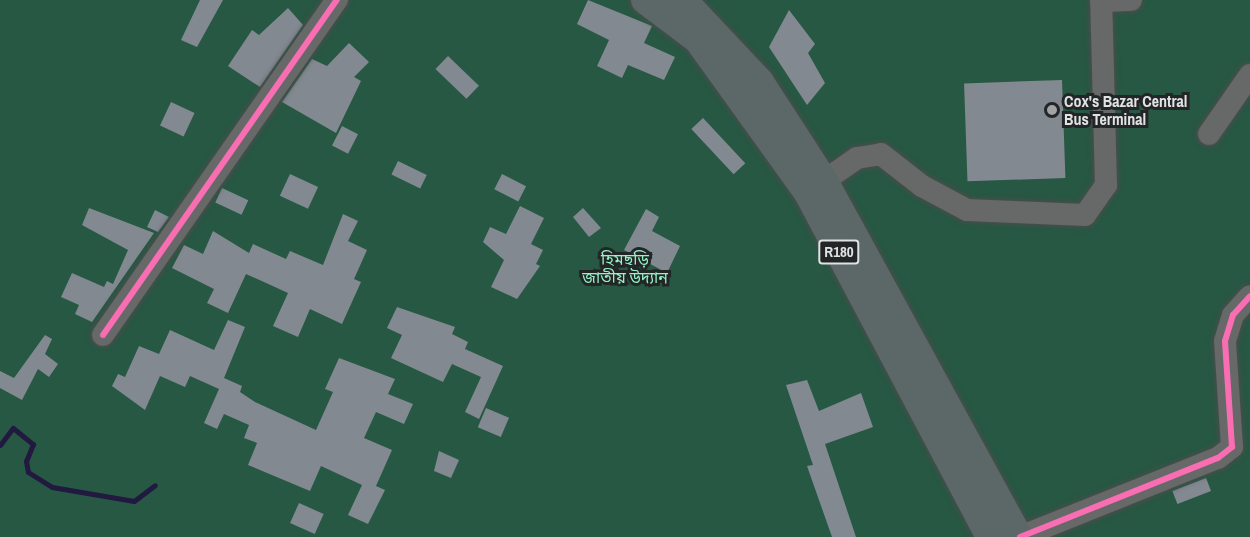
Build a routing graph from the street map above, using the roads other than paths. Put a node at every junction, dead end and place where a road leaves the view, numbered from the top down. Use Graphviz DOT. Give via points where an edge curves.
graph roads {
  1 [pos="337,0"];
  2 [pos="645,0"];
  3 [pos="683,0"];
  4 [pos="1131,0"];
  5 [pos="1101,1"];
  6 [pos="1250,75"];
  7 [pos="1209,134"];
  8 [pos="824,181"];
  9 [pos="1250,296"];
  10 [pos="103,335"];
  11 [pos="990,537"];
  12 [pos="1020,537"];
  1 -- 10 [label="street"];
  2 -- 11 [label="main road, R180" via="698,40 808,193"];
  3 -- 8 [label="main road, R180" via="760,82"];
  4 -- 5 [label="street"];
  5 -- 8 [label="street" via="1106,185 1084,215 967,210 922,186 881,154 857,158"];
  6 -- 7 [label="street"];
  8 -- 12 [label="main road, R180"];
  9 -- 12 [label="street" via="1233,315 1225,341 1232,447 1218,458"];
}
